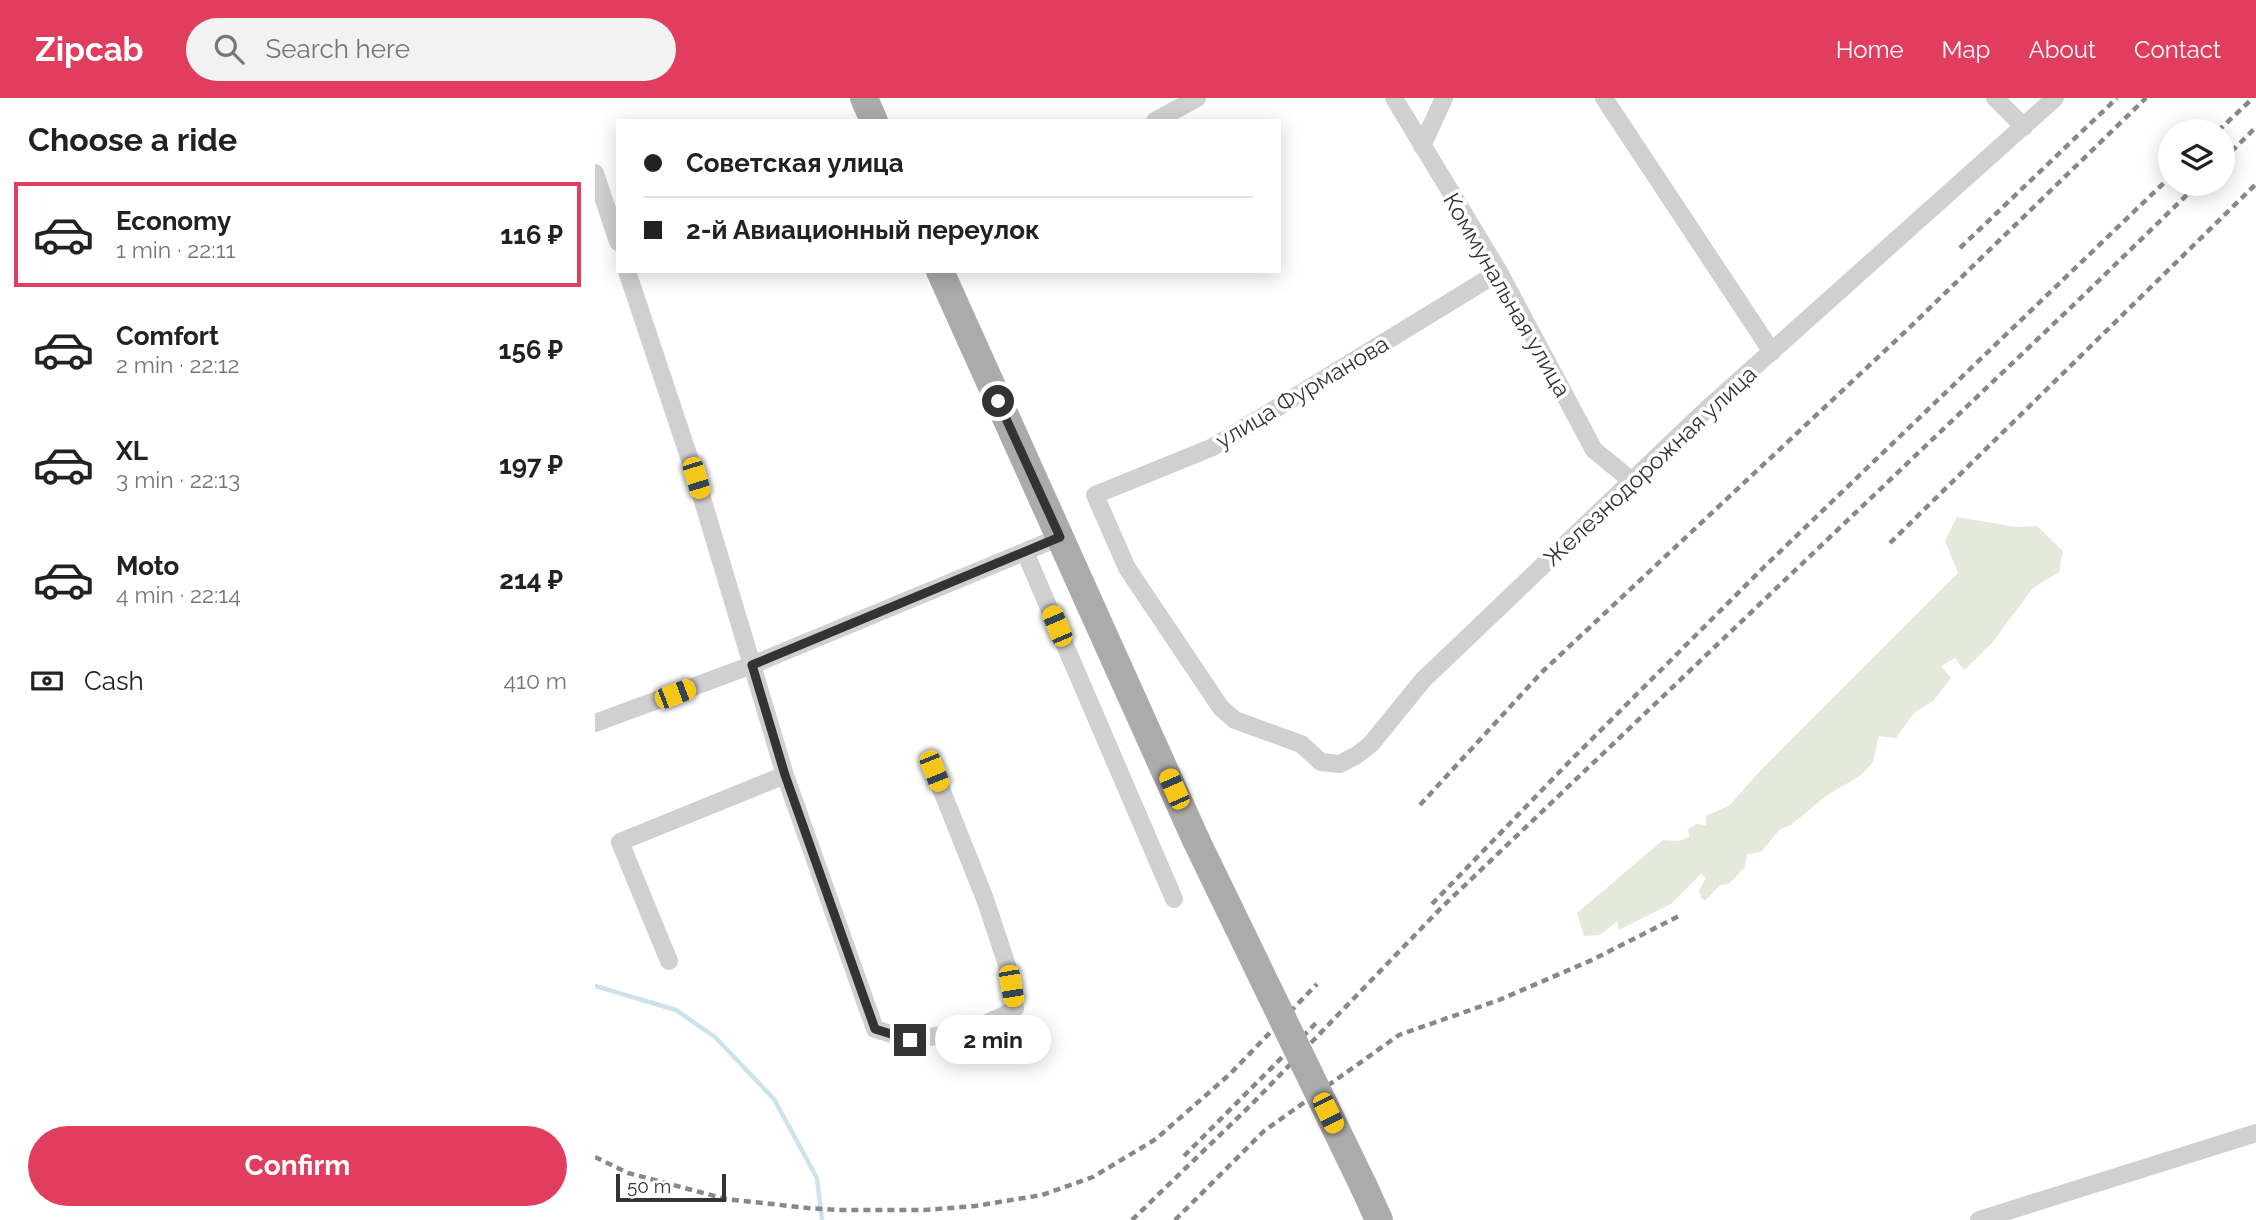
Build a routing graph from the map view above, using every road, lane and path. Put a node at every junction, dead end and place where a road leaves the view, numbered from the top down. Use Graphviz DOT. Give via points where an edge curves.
graph roads {
  1 [pos="864,98"];
  2 [pos="1197,98"];
  3 [pos="1394,98"];
  4 [pos="1444,98"];
  5 [pos="1604,98"];
  6 [pos="1995,98"];
  7 [pos="2055,98"];
  8 [pos="873,119"];
  9 [pos="1159,119"];
  10 [pos="2024,127"];
  11 [pos="1422,146"];
  12 [pos="595,173"];
  13 [pos="616,236"];
  14 [pos="1499,272"];
  15 [pos="628,273"];
  16 [pos="941,273"];
  17 [pos="1772,352"];
  18 [pos="1632,481"];
  19 [pos="1060,537"];
  20 [pos="1025,552"];
  21 [pos="752,665"];
  22 [pos="1235,720"];
  23 [pos="596,721"];
  24 [pos="934,771"];
  25 [pos="785,775"];
  26 [pos="1174,899"];
  27 [pos="669,961"];
  28 [pos="2256,1133"];
  29 [pos="1379,1220"];
  30 [pos="1979,1220"];
  1 -- 8 [label="main road"];
  2 -- 9 [label="street"];
  3 -- 11 [label="street, Коммунальная улица"];
  4 -- 11 [label="street"];
  5 -- 17 [label="street"];
  6 -- 10 [label="street"];
  7 -- 10 [label="street, Железнодорожная улица"];
  10 -- 17 [label="street, Железнодорожная улица"];
  11 -- 14 [label="street, Коммунальная улица"];
  12 -- 13 [label="street"];
  14 -- 18 [label="street, Коммунальная улица" via="1594,450"];
  14 -- 22 [label="street, улица Фурманова" via="1213,447 1095,495 1127,568 1221,708"];
  15 -- 21 [label="street"];
  16 -- 19 [label="main road"];
  17 -- 18 [label="street, Железнодорожная улица"];
  18 -- 22 [label="street, Железнодорожная улица" via="1423,680 1357,755 1340,764 1321,762 1301,744"];
  19 -- 20 [label="street"];
  19 -- 29 [label="main road, bridge" via="1196,840"];
  20 -- 21 [label="street"];
  20 -- 26 [label="street"];
  21 -- 23 [label="street"];
  21 -- 25 [label="street"];
  24 -- 25 [label="street" via="990,912 1015,1008 968,1031 910,1040 875,1029"];
  25 -- 27 [label="street" via="620,842"];
  28 -- 30 [label="street"];
}
